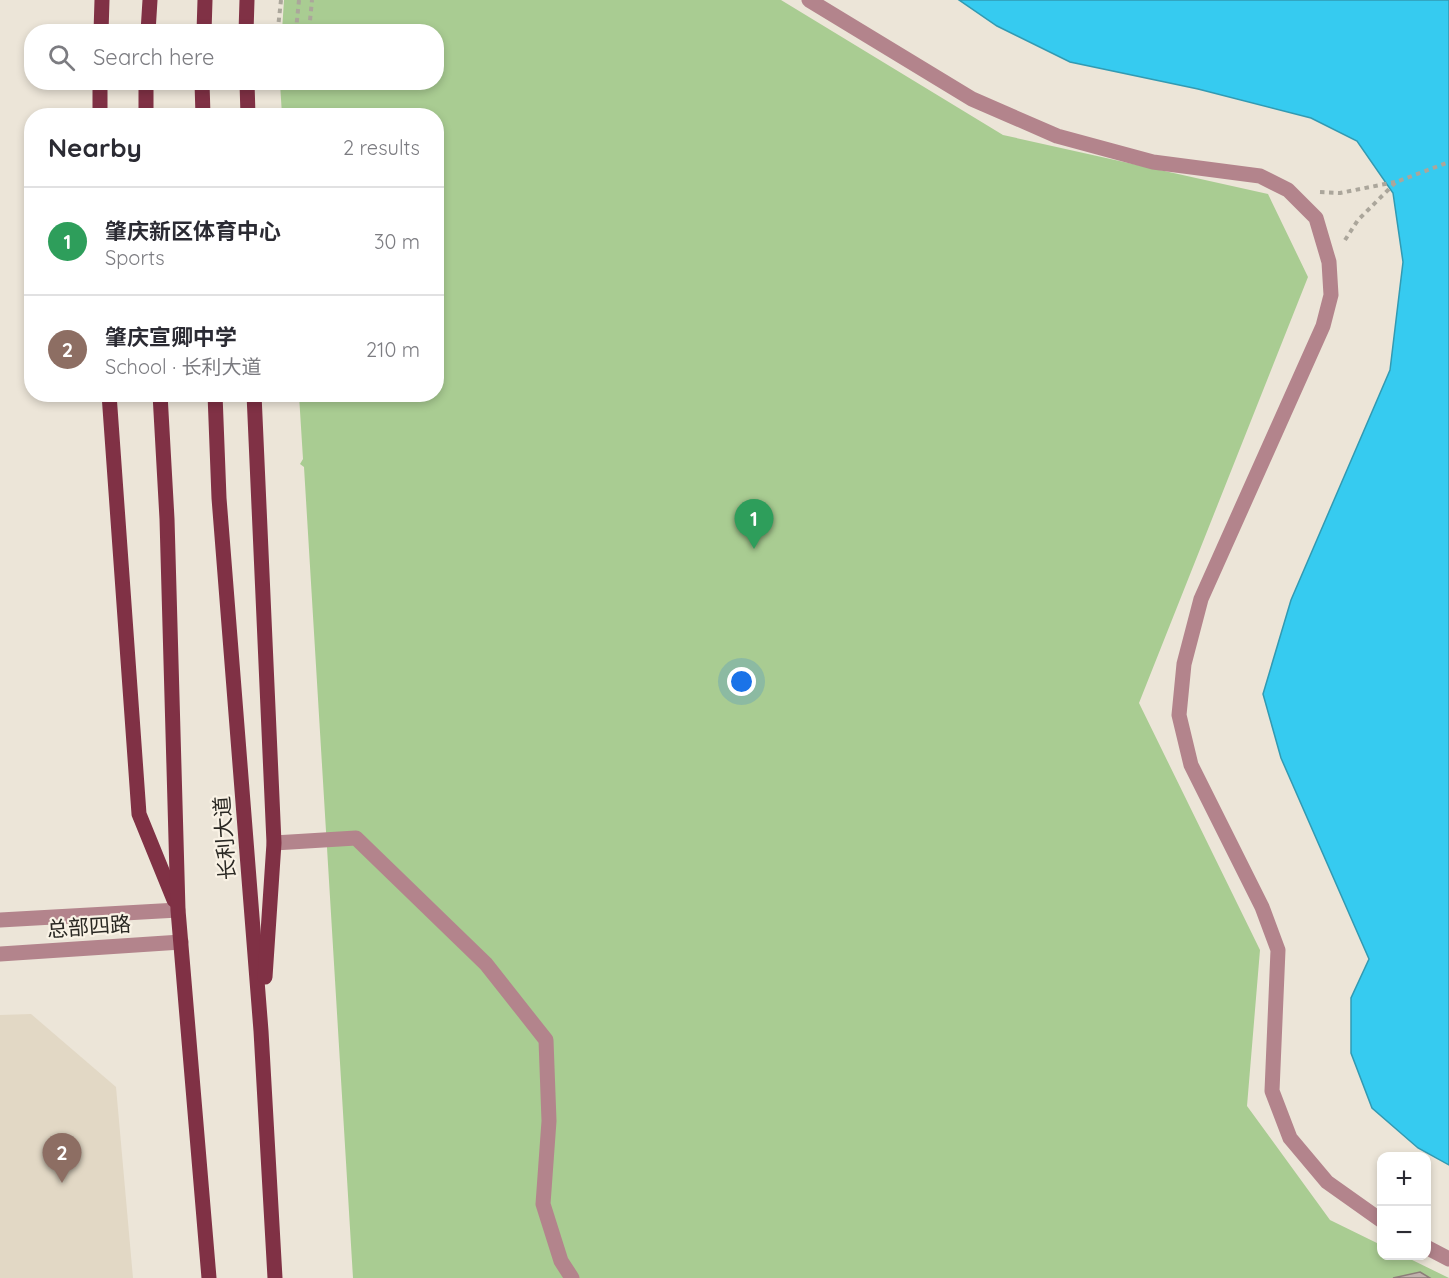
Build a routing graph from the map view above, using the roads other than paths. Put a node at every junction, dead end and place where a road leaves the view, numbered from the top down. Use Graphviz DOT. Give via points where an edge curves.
graph roads {
  1 [pos="102,0"];
  2 [pos="150,0"];
  3 [pos="205,0"];
  4 [pos="248,0"];
  5 [pos="809,0"];
  6 [pos="101,24"];
  7 [pos="148,24"];
  8 [pos="204,24"];
  9 [pos="246,24"];
  10 [pos="100,90"];
  11 [pos="146,90"];
  12 [pos="202,90"];
  13 [pos="248,90"];
  14 [pos="100,108"];
  15 [pos="146,108"];
  16 [pos="203,108"];
  17 [pos="248,108"];
  18 [pos="110,402"];
  19 [pos="160,402"];
  20 [pos="215,402"];
  21 [pos="254,402"];
  22 [pos="274,843"];
  23 [pos="178,910"];
  24 [pos="0,920"];
  25 [pos="181,942"];
  26 [pos="0,954"];
  27 [pos="261,1031"];
  28 [pos="1377,1217"];
  29 [pos="1431,1250"];
  30 [pos="1449,1259"];
  31 [pos="208,1278"];
  32 [pos="274,1278"];
  33 [pos="572,1278"];
  1 -- 6 [label="main road"];
  2 -- 7 [label="main road"];
  3 -- 8 [label="main road"];
  4 -- 9 [label="main road"];
  5 -- 28 [label="street" via="972,99 1056,136 1153,162 1260,176 1288,190 1316,219 1329,262 1331,295 1323,326 1201,599 1184,663 1179,715 1191,765 1262,908 1278,950 1272,1091 1290,1138 1327,1182"];
  10 -- 14 [label="main road"];
  11 -- 15 [label="main road"];
  12 -- 16 [label="main road"];
  13 -- 17 [label="main road"];
  18 -- 23 [label="main road" via="139,814"];
  19 -- 23 [label="main road"];
  20 -- 27 [label="main road, 长利大道" via="219,498"];
  21 -- 22 [label="main road"];
  22 -- 27 [label="main road"];
  22 -- 33 [label="street" via="356,838 486,964 546,1040 549,1121 543,1204 561,1261"];
  23 -- 24 [label="street, 总部四路"];
  23 -- 25 [label="main road"];
  25 -- 26 [label="street, 总部四路"];
  25 -- 31 [label="main road"];
  27 -- 32 [label="main road, 长利大道"];
  29 -- 30 [label="street"];
}
